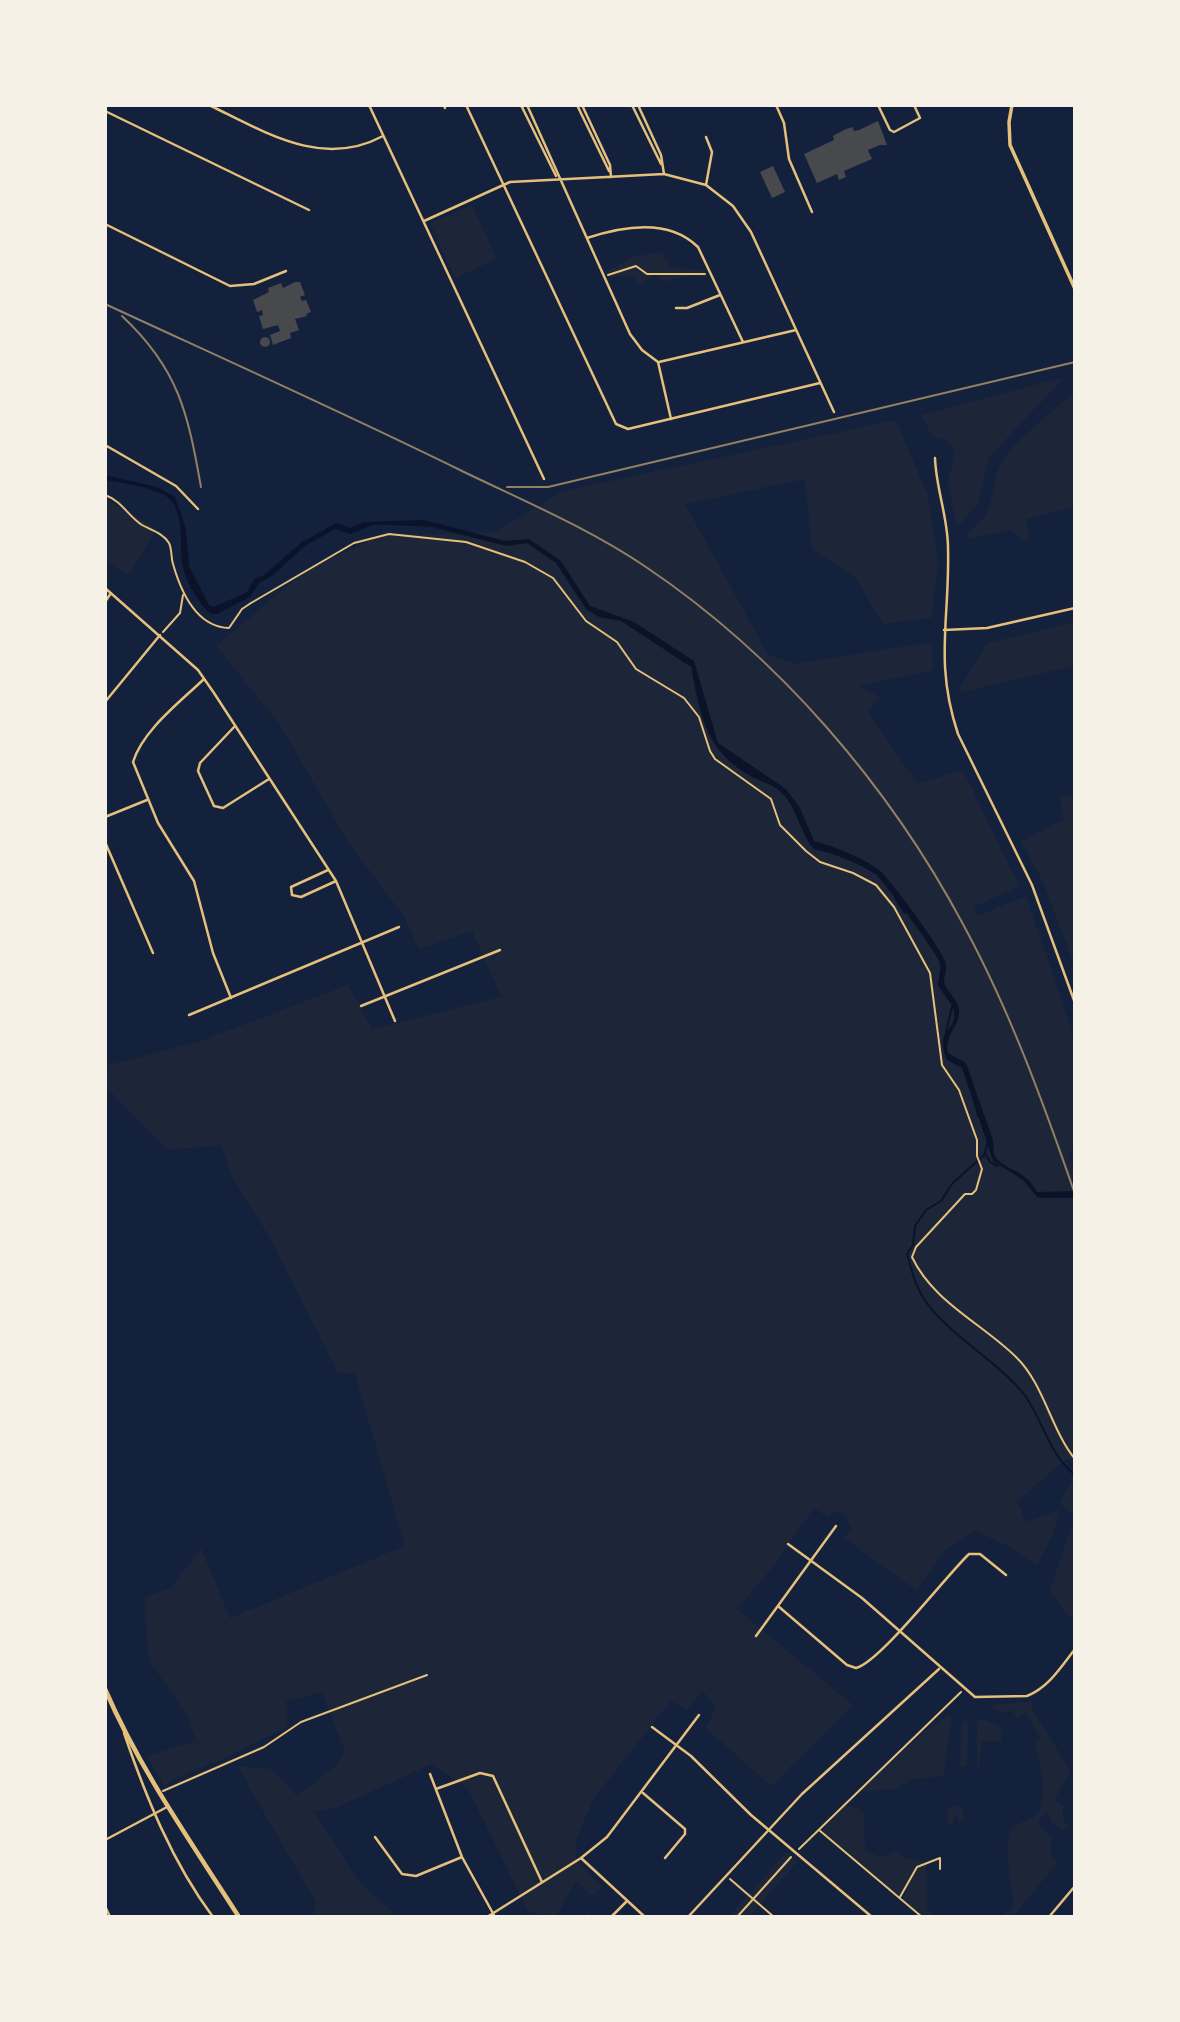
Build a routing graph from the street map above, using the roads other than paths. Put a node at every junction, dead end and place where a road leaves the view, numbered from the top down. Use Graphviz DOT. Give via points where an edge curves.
graph roads {
  1 [pos="209,105"];
  2 [pos="369,105"];
  3 [pos="466,105"];
  4 [pos="521,105"];
  5 [pos="527,105"];
  6 [pos="580,105"];
  7 [pos="632,105"];
  8 [pos="638,105"];
  9 [pos="776,105"];
  10 [pos="878,105"];
  11 [pos="914,105"];
  12 [pos="1012,105"];
  13 [pos="105,111"];
  14 [pos="383,136"];
  15 [pos="706,137"];
  16 [pos="661,164"];
  17 [pos="664,174"];
  18 [pos="611,177"];
  19 [pos="558,179"];
  20 [pos="503,184"];
  21 [pos="706,185"];
  22 [pos="309,210"];
  23 [pos="812,212"];
  24 [pos="424,220"];
  25 [pos="105,224"];
  26 [pos="587,238"];
  27 [pos="286,271"];
  28 [pos="1075,289"];
  29 [pos="720,295"];
  30 [pos="676,308"];
  31 [pos="796,330"];
  32 [pos="743,342"];
  33 [pos="658,362"];
  34 [pos="820,383"];
  35 [pos="834,412"];
  36 [pos="671,419"];
  37 [pos="105,445"];
  38 [pos="936,458"];
  39 [pos="544,479"];
  40 [pos="198,509"];
  41 [pos="105,588"];
  42 [pos="111,593"];
  43 [pos="105,602"];
  44 [pos="1075,608"];
  45 [pos="944,629"];
  46 [pos="160,635"];
  47 [pos="204,679"];
  48 [pos="105,702"];
  49 [pos="235,726"];
  50 [pos="269,779"];
  51 [pos="147,800"];
  52 [pos="105,817"];
  53 [pos="105,842"];
  54 [pos="328,870"];
  55 [pos="336,881"];
  56 [pos="399,927"];
  57 [pos="364,943"];
  58 [pos="500,950"];
  59 [pos="153,953"];
  60 [pos="385,996"];
  61 [pos="231,998"];
  62 [pos="1075,1003"];
  63 [pos="361,1006"];
  64 [pos="189,1015"];
  65 [pos="395,1021"];
  66 [pos="836,1526"];
  67 [pos="788,1544"];
  68 [pos="811,1560"];
  69 [pos="1006,1575"];
  70 [pos="778,1606"];
  71 [pos="899,1630"];
  72 [pos="756,1636"];
  73 [pos="1075,1650"];
  74 [pos="940,1668"];
  75 [pos="105,1689"];
  76 [pos="699,1715"];
  77 [pos="652,1727"];
  78 [pos="124,1733"];
  79 [pos="676,1744"];
  80 [pos="430,1774"];
  81 [pos="436,1789"];
  82 [pos="643,1793"];
  83 [pos="169,1806"];
  84 [pos="156,1815"];
  85 [pos="769,1831"];
  86 [pos="375,1837"];
  87 [pos="105,1840"];
  88 [pos="462,1857"];
  89 [pos="581,1858"];
  90 [pos="665,1858"];
  91 [pos="542,1882"];
  92 [pos="1075,1886"];
  93 [pos="627,1901"];
  94 [pos="105,1906"];
  95 [pos="492,1913"];
  96 [pos="110,1917"];
  97 [pos="212,1917"];
  98 [pos="239,1917"];
  99 [pos="487,1917"];
  100 [pos="495,1917"];
  101 [pos="611,1917"];
  102 [pos="645,1917"];
  103 [pos="688,1917"];
  104 [pos="872,1917"];
  105 [pos="1049,1917"];
  1 -- 14 [label="street" via="293,145 353,148"];
  2 -- 14 [label="street"];
  3 -- 20 [label="street"];
  4 -- 19 [label="street"];
  5 -- 19 [label="street"];
  6 -- 18 [label="street" via="610,165"];
  7 -- 16 [label="street"];
  8 -- 16 [label="street"];
  9 -- 23 [label="street" via="784,123 789,159"];
  10 -- 11 [label="street" via="894,132 920,118"];
  12 -- 28 [label="street" via="1010,145"];
  13 -- 22 [label="street"];
  14 -- 24 [label="street"];
  15 -- 21 [label="street" via="712,152"];
  16 -- 17 [label="street"];
  17 -- 18 [label="street"];
  17 -- 21 [label="street"];
  18 -- 19 [label="street"];
  19 -- 20 [label="street"];
  19 -- 26 [label="street"];
  20 -- 24 [label="street"];
  20 -- 36 [label="street" via="619,426 628,429"];
  21 -- 31 [label="street" via="742,218"];
  24 -- 39 [label="street"];
  25 -- 27 [label="street" via="230,286 254,284"];
  26 -- 29 [label="street" via="625,229 675,230 698,247"];
  26 -- 33 [label="street" via="630,334"];
  29 -- 30 [label="street"];
  29 -- 32 [label="street"];
  31 -- 32 [label="street"];
  31 -- 34 [label="street"];
  32 -- 33 [label="street"];
  33 -- 36 [label="street"];
  34 -- 35 [label="street"];
  34 -- 36 [label="street"];
  37 -- 40 [label="street" via="176,486"];
  38 -- 45 [label="street" via="948,546"];
  41 -- 42 [label="street"];
  42 -- 43 [label="street"];
  42 -- 46 [label="street"];
  44 -- 45 [label="street" via="987,628"];
  45 -- 62 [label="street" via="944,680 958,734 1032,885"];
  46 -- 47 [label="street"];
  46 -- 48 [label="street"];
  47 -- 49 [label="street"];
  47 -- 51 [label="street" via="136,752 133,762"];
  49 -- 50 [label="street"];
  49 -- 50 [label="street" via="200,763 198,771 214,806 223,808"];
  50 -- 54 [label="street"];
  51 -- 52 [label="street"];
  51 -- 61 [label="street" via="194,881 213,953"];
  53 -- 59 [label="street"];
  54 -- 55 [label="street"];
  54 -- 55 [label="street" via="291,887 292,895 301,897"];
  55 -- 57 [label="street"];
  56 -- 57 [label="street"];
  57 -- 60 [label="street"];
  57 -- 61 [label="street"];
  58 -- 60 [label="street"];
  60 -- 63 [label="street"];
  60 -- 65 [label="street"];
  61 -- 64 [label="street"];
  66 -- 68 [label="street"];
  67 -- 68 [label="street"];
  68 -- 70 [label="street"];
  68 -- 71 [label="street"];
  69 -- 71 [label="street" via="980,1554 969,1555"];
  70 -- 71 [label="street" via="851,1667 864,1665"];
  70 -- 72 [label="street"];
  71 -- 74 [label="street"];
  73 -- 74 [label="street" via="1046,1686 1027,1696 982,1698"];
  74 -- 85 [label="street" via="802,1794"];
  75 -- 78 [label="main road"];
  76 -- 79 [label="street"];
  77 -- 79 [label="street"];
  78 -- 83 [label="main road"];
  78 -- 84 [label="street"];
  79 -- 82 [label="street"];
  79 -- 85 [label="street"];
  80 -- 81 [label="street"];
  81 -- 88 [label="street"];
  81 -- 91 [label="street" via="480,1773 493,1776"];
  82 -- 89 [label="street" via="607,1837"];
  82 -- 90 [label="street" via="685,1829"];
  83 -- 84 [label="street"];
  83 -- 98 [label="main road"];
  84 -- 87 [label="street"];
  84 -- 97 [label="street" via="180,1866"];
  85 -- 103 [label="street"];
  85 -- 104 [label="street"];
  86 -- 88 [label="street" via="402,1874 416,1876"];
  88 -- 95 [label="street"];
  89 -- 91 [label="street"];
  89 -- 93 [label="street"];
  91 -- 95 [label="street"];
  92 -- 105 [label="street"];
  93 -- 101 [label="street"];
  93 -- 102 [label="street"];
  94 -- 96 [label="street"];
  95 -- 99 [label="street"];
  95 -- 100 [label="street"];
}
